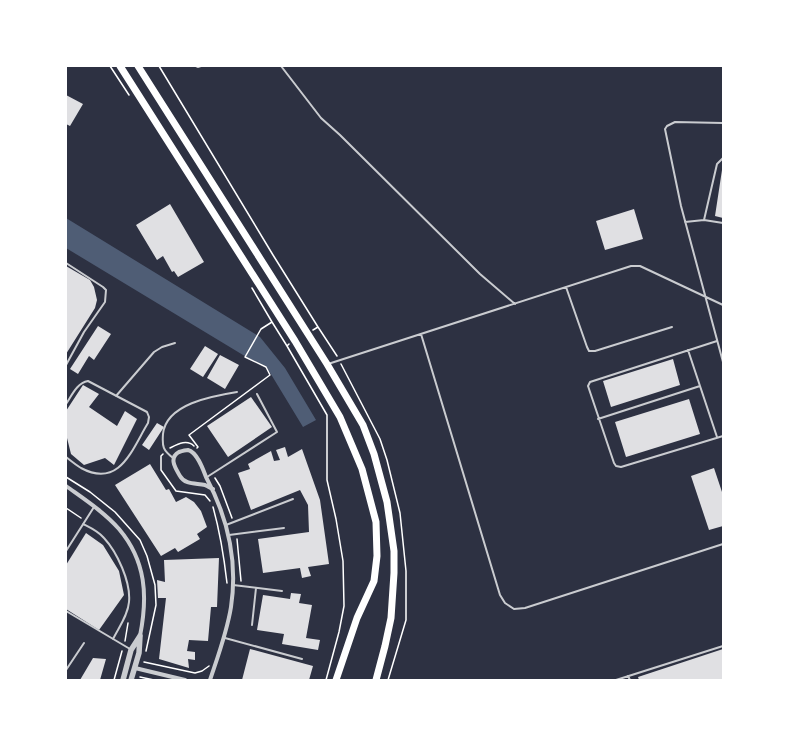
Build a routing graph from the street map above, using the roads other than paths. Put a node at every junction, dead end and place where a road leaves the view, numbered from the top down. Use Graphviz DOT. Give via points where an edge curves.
graph roads {
  1 [pos="120,66"];
  2 [pos="138,66"];
  3 [pos="196,66"];
  4 [pos="201,66"];
  5 [pos="281,66"];
  6 [pos="723,123"];
  7 [pos="723,158"];
  8 [pos="704,220"];
  9 [pos="685,222"];
  10 [pos="723,223"];
  11 [pos="66,263"];
  12 [pos="566,287"];
  13 [pos="705,297"];
  14 [pos="514,304"];
  15 [pos="723,305"];
  16 [pos="672,327"];
  17 [pos="421,334"];
  18 [pos="717,341"];
  19 [pos="175,343"];
  20 [pos="688,350"];
  21 [pos="723,362"];
  22 [pos="66,364"];
  23 [pos="327,364"];
  24 [pos="700,386"];
  25 [pos="237,392"];
  26 [pos="257,394"];
  27 [pos="116,396"];
  28 [pos="66,404"];
  29 [pos="598,419"];
  30 [pos="723,436"];
  31 [pos="717,438"];
  32 [pos="66,457"];
  33 [pos="173,459"];
  34 [pos="207,477"];
  35 [pos="66,486"];
  36 [pos="213,489"];
  37 [pos="293,499"];
  38 [pos="94,507"];
  39 [pos="83,524"];
  40 [pos="226,525"];
  41 [pos="284,528"];
  42 [pos="229,535"];
  43 [pos="723,544"];
  44 [pos="66,550"];
  45 [pos="232,585"];
  46 [pos="256,588"];
  47 [pos="282,591"];
  48 [pos="66,611"];
  49 [pos="252,625"];
  50 [pos="140,636"];
  51 [pos="223,638"];
  52 [pos="113,639"];
  53 [pos="84,643"];
  54 [pos="723,646"];
  55 [pos="130,652"];
  56 [pos="302,659"];
  57 [pos="135,668"];
  58 [pos="66,670"];
  59 [pos="628,676"];
  60 [pos="124,677"];
  61 [pos="131,680"];
  62 [pos="184,680"];
  63 [pos="210,680"];
  64 [pos="336,680"];
  65 [pos="376,680"];
  66 [pos="616,680"];
  67 [pos="630,680"];
  1 -- 64 [label="main road" via="295,341 340,416 362,469 376,522 377,556 374,581 357,618"];
  2 -- 23 [label="main road"];
  3 -- 4 [label="lane"];
  5 -- 14 [label="lane" via="321,118"];
  6 -- 9 [label="lane" via="675,122 665,129"];
  7 -- 8 [label="lane" via="717,164"];
  8 -- 9 [label="lane"];
  8 -- 10 [label="lane"];
  9 -- 13 [label="lane"];
  11 -- 22 [label="lane" via="106,290 105,302"];
  12 -- 13 [label="lane" via="631,266 640,266"];
  12 -- 14 [label="lane"];
  12 -- 16 [label="lane" via="589,351"];
  13 -- 15 [label="lane"];
  13 -- 18 [label="lane"];
  14 -- 17 [label="lane"];
  17 -- 23 [label="lane"];
  17 -- 43 [label="lane" via="500,595 505,603 514,609 525,608"];
  18 -- 20 [label="lane"];
  18 -- 21 [label="lane"];
  19 -- 27 [label="lane" via="154,352"];
  20 -- 24 [label="lane"];
  20 -- 29 [label="lane" via="588,383"];
  23 -- 65 [label="main road" via="363,425 382,481 392,527 393,596 386,646"];
  24 -- 29 [label="lane"];
  24 -- 31 [label="lane"];
  25 -- 33 [label="lane" via="219,395 177,411 164,427 162,442 165,452"];
  26 -- 34 [label="lane" via="277,432"];
  27 -- 28 [label="lane" via="88,381 78,386"];
  27 -- 32 [label="lane" via="138,406 150,417 124,464 110,473 102,474 82,468"];
  29 -- 31 [label="lane" via="614,463 618,467"];
  30 -- 31 [label="lane"];
  33 -- 34 [label="street" via="180,452 190,451"];
  33 -- 36 [label="street" via="182,479"];
  34 -- 36 [label="street"];
  35 -- 38 [label="street"];
  36 -- 40 [label="street"];
  37 -- 40 [label="lane"];
  38 -- 39 [label="lane"];
  38 -- 50 [label="street" via="119,529 136,555 145,591"];
  39 -- 44 [label="lane"];
  39 -- 52 [label="lane" via="96,530 104,538 121,566 125,578 129,602 127,613"];
  40 -- 42 [label="street"];
  41 -- 42 [label="lane"];
  42 -- 45 [label="street"];
  45 -- 46 [label="lane"];
  45 -- 51 [label="street" via="231,606"];
  46 -- 47 [label="lane"];
  46 -- 49 [label="lane"];
  48 -- 52 [label="lane"];
  50 -- 55 [label="street"];
  50 -- 57 [label="street"];
  51 -- 56 [label="lane"];
  51 -- 63 [label="street"];
  52 -- 55 [label="lane"];
  53 -- 58 [label="lane"];
  54 -- 59 [label="lane"];
  55 -- 57 [label="street" via="131,664"];
  55 -- 60 [label="street"];
  57 -- 60 [label="street"];
  57 -- 61 [label="street"];
  57 -- 62 [label="street"];
  59 -- 66 [label="lane"];
  59 -- 67 [label="lane"];
}
